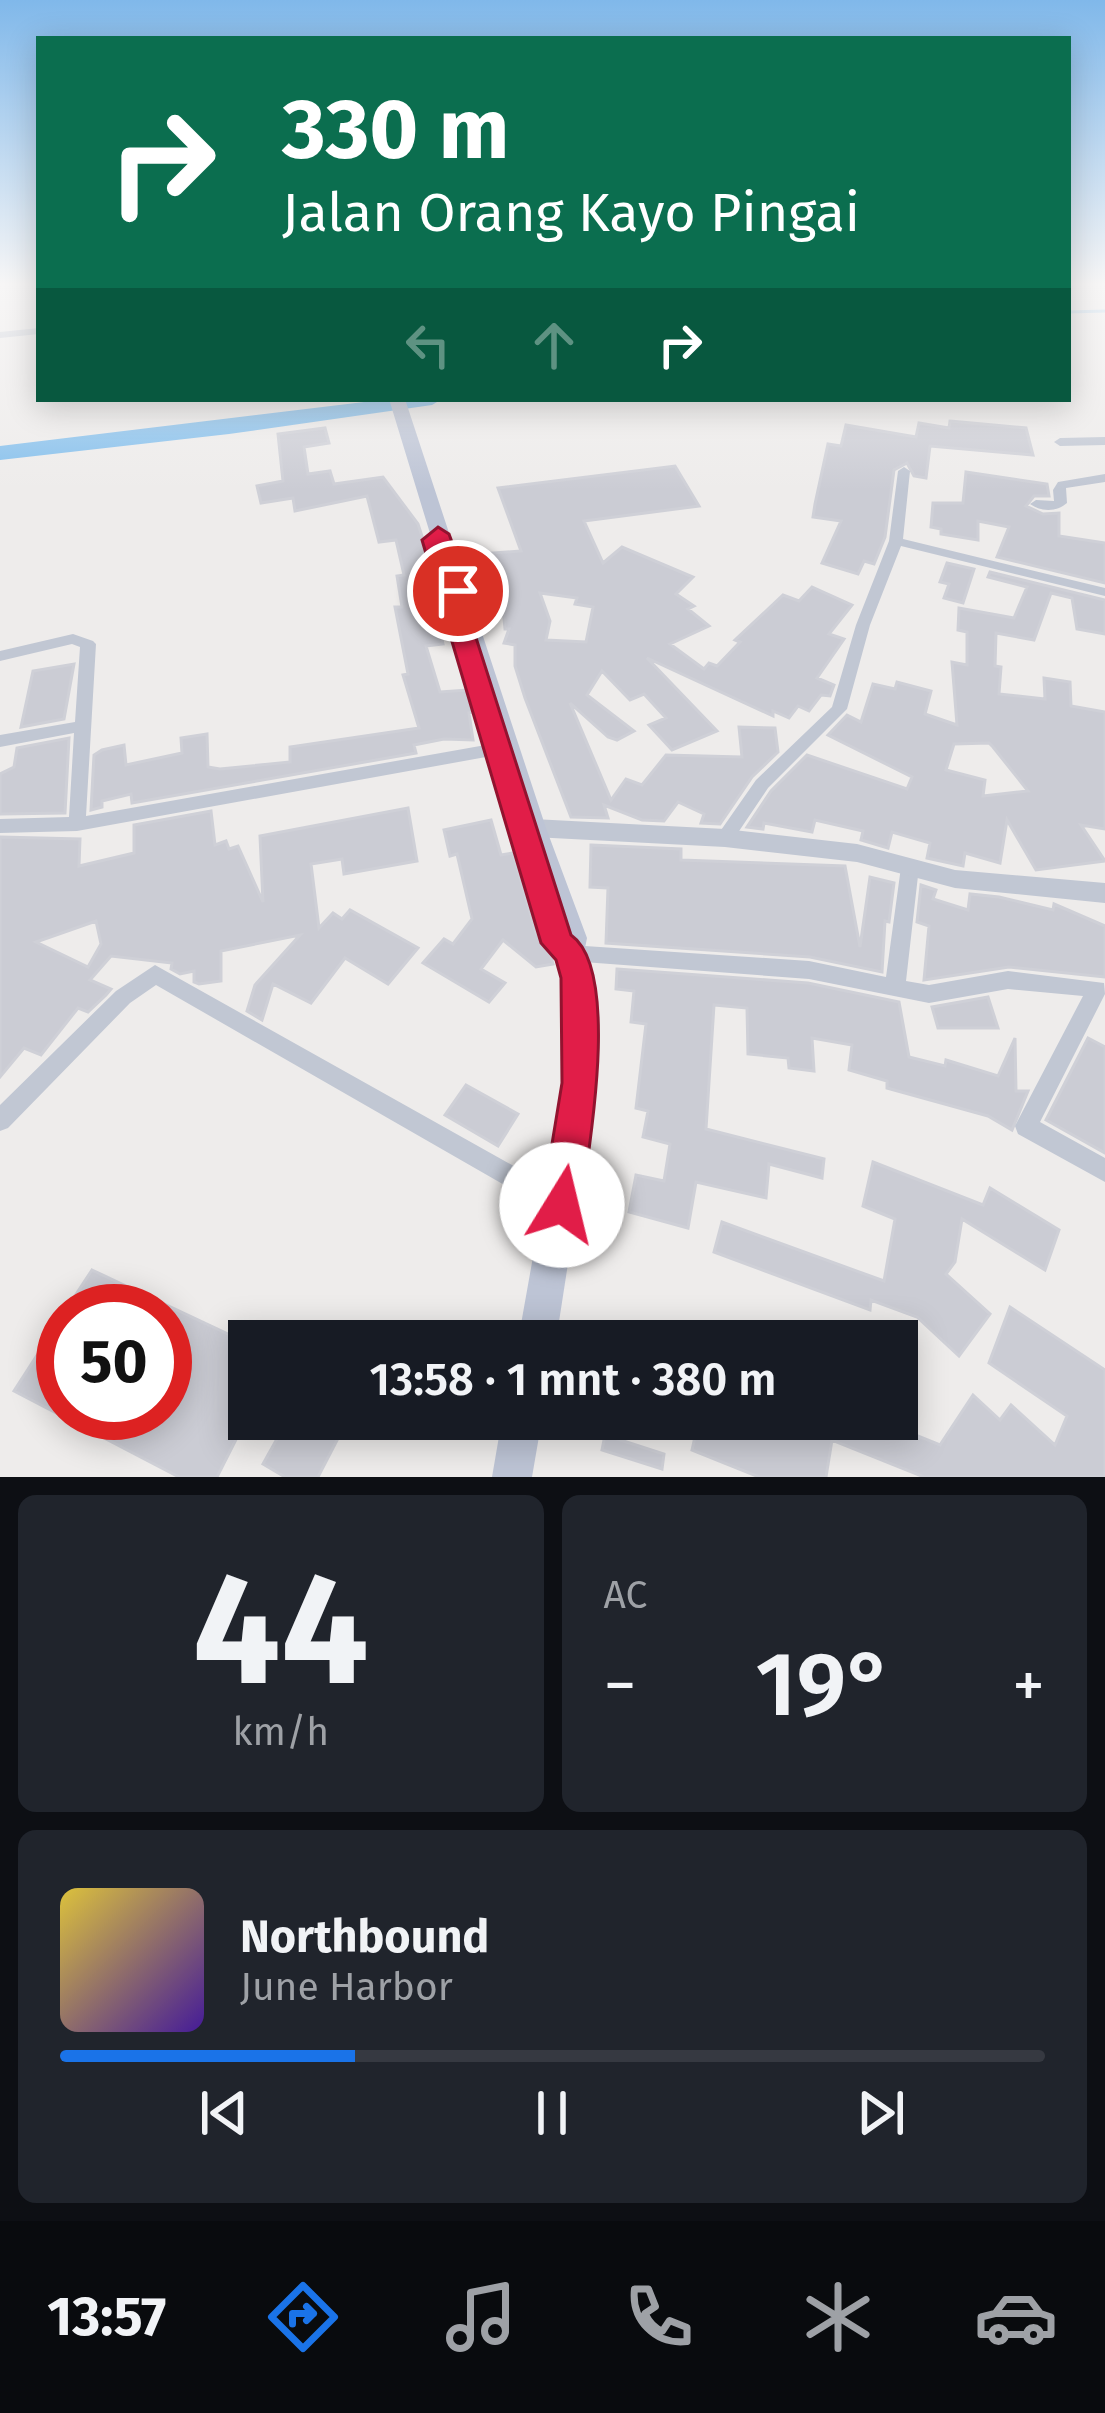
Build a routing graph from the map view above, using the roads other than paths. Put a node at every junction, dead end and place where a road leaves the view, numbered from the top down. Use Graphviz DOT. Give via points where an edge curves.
graph roads {
  1 [pos="399,405"];
  2 [pos="1105,441"];
  3 [pos="1060,442"];
  4 [pos="904,471"];
  5 [pos="1105,478"];
  6 [pos="1036,504"];
  7 [pos="438,534"];
  8 [pos="896,542"];
  9 [pos="1105,592"];
  10 [pos="0,656"];
  11 [pos="83,726"];
  12 [pos="0,741"];
  13 [pos="497,749"];
  14 [pos="77,824"];
  15 [pos="0,826"];
  16 [pos="533,828"];
  17 [pos="724,838"];
  18 [pos="910,867"];
  19 [pos="1105,892"];
  20 [pos="571,952"];
  21 [pos="895,987"];
  22 [pos="0,1120"];
  23 [pos="1105,1171"];
  24 [pos="562,1205"];
  25 [pos="541,1320"];
  26 [pos="518,1440"];
  27 [pos="512,1477"];
  1 -- 7 [label="main road"];
  2 -- 3 [label="street"];
  4 -- 8 [label="street"];
  5 -- 6 [label="street" via="1063,484 1061,503"];
  7 -- 13 [label="main road" via="433,540"];
  7 -- 16 [label="main road"];
  8 -- 9 [label="street"];
  8 -- 17 [label="street" via="838,709 762,784"];
  10 -- 11 [label="street" via="73,639 88,644"];
  11 -- 12 [label="street"];
  11 -- 14 [label="street"];
  13 -- 14 [label="street"];
  13 -- 20 [label="main road" via="557,943"];
  14 -- 15 [label="street"];
  16 -- 17 [label="street"];
  16 -- 20 [label="main road" via="573,938"];
  17 -- 18 [label="street"];
  18 -- 19 [label="street" via="996,886"];
  18 -- 21 [label="street"];
  20 -- 21 [label="street" via="809,970"];
  20 -- 24 [label="main road" via="580,1083"];
  21 -- 23 [label="street" via="929,994 1007,980 1097,989 1026,1126"];
  22 -- 24 [label="street" via="155,974"];
  24 -- 25 [label="main road"];
  26 -- 27 [label="main road"];
}
